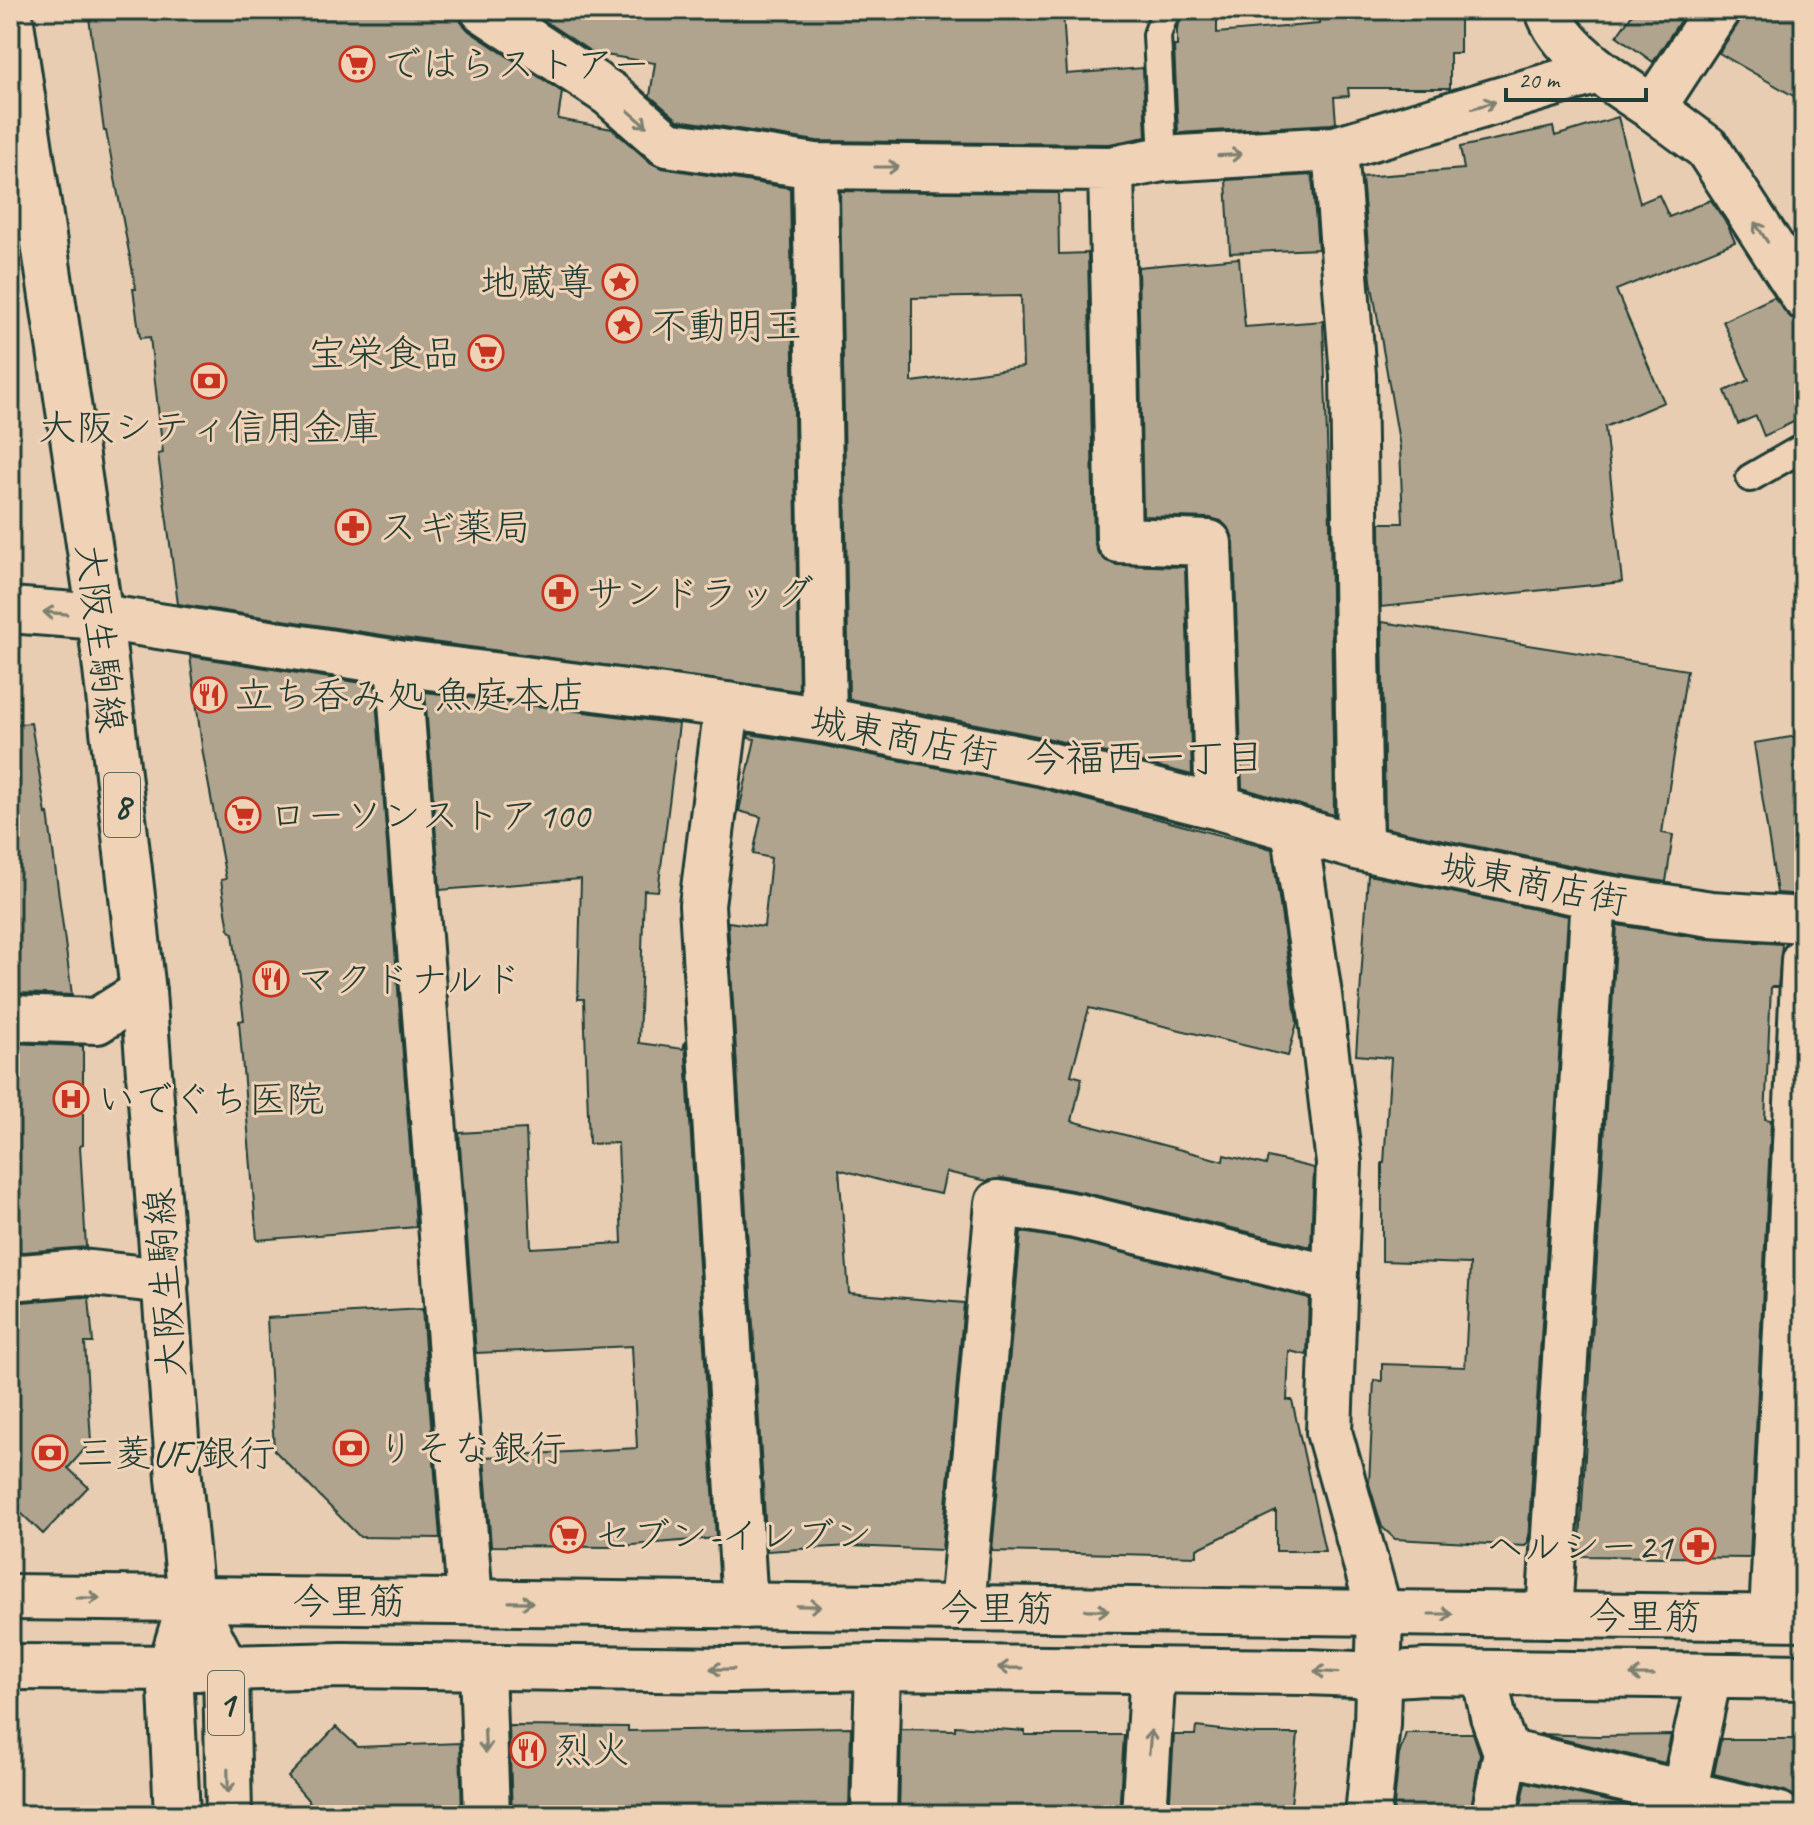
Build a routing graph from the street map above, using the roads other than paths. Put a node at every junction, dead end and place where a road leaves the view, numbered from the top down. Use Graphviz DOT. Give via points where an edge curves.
graph roads {
  1 [pos="483,10"];
  2 [pos="1166,10"];
  3 [pos="1548,10"];
  4 [pos="1717,10"];
  5 [pos="10,16"];
  6 [pos="1598,71"];
  7 [pos="14,78"];
  8 [pos="1653,108"];
  9 [pos="1335,149"];
  10 [pos="1163,159"];
  11 [pos="815,166"];
  12 [pos="1111,169"];
  13 [pos="1804,297"];
  14 [pos="1804,447"];
  15 [pos="1750,478"];
  16 [pos="10,610"];
  17 [pos="100,617"];
  18 [pos="398,663"];
  19 [pos="727,705"];
  20 [pos="824,720"];
  21 [pos="1218,807"];
  22 [pos="1294,828"];
  23 [pos="1360,848"];
  24 [pos="1594,896"];
  25 [pos="1804,920"];
  26 [pos="1804,960"];
  27 [pos="143,992"];
  28 [pos="10,1018"];
  29 [pos="10,1278"];
  30 [pos="1335,1279"];
  31 [pos="166,1281"];
  32 [pos="10,1597"];
  33 [pos="191,1599"];
  34 [pos="470,1601"];
  35 [pos="745,1606"];
  36 [pos="962,1608"];
  37 [pos="1380,1614"];
  38 [pos="1549,1615"];
  39 [pos="1788,1617"];
  40 [pos="10,1667"];
  41 [pos="482,1667"];
  42 [pos="878,1667"];
  43 [pos="170,1668"];
  44 [pos="226,1668"];
  45 [pos="1153,1670"];
  46 [pos="1484,1674"];
  47 [pos="1379,1675"];
  48 [pos="1709,1676"];
  49 [pos="1804,1677"];
  50 [pos="1506,1752"];
  51 [pos="1697,1802"];
  52 [pos="177,1815"];
  53 [pos="229,1815"];
  54 [pos="487,1815"];
  55 [pos="874,1815"];
  56 [pos="1144,1815"];
  57 [pos="1368,1815"];
  58 [pos="1494,1815"];
  59 [pos="1779,1815"];
  1 -- 11 [label="main road, one-way" via="610,94 667,144"];
  2 -- 10 [label="lane" via="1157,35"];
  3 -- 6 [label="main road" via="1553,26"];
  4 -- 8 [label="main road"];
  5 -- 7 [label="main road, 大阪生駒線 / 8"];
  6 -- 8 [label="main road"];
  9 -- 6 [label="main road, one-way"];
  7 -- 17 [label="main road, 大阪生駒線 / 8"];
  13 -- 8 [label="main road, one-way" via="1707,148"];
  10 -- 9 [label="main road, one-way"];
  9 -- 23 [label="main road" via="1353,375"];
  10 -- 12 [label="main road"];
  11 -- 12 [label="main road, one-way"];
  11 -- 20 [label="main road"];
  12 -- 21 [label="main road" via="1119,540 1209,543"];
  14 -- 15 [label="lane"];
  17 -- 16 [label="main road, 城東商店街, one-way"];
  17 -- 18 [label="main road, 城東商店街"];
  17 -- 27 [label="main road, 大阪生駒線 / 8"];
  18 -- 19 [label="main road, 城東商店街"];
  18 -- 34 [label="main road"];
  19 -- 20 [label="main road, 城東商店街"];
  19 -- 35 [label="main road" via="702,905"];
  20 -- 21 [label="main road, 城東商店街" via="1042,763"];
  21 -- 22 [label="main road, 城東商店街"];
  22 -- 23 [label="main road, 城東商店街"];
  22 -- 30 [label="main road" via="1339,1163"];
  23 -- 24 [label="main road, 城東商店街"];
  24 -- 25 [label="main road, 城東商店街" via="1711,914"];
  24 -- 38 [label="main road"];
  26 -- 39 [label="main road"];
  27 -- 28 [label="main road" via="97,1021"];
  27 -- 31 [label="main road, 大阪生駒線 / 8"];
  29 -- 31 [label="main road" via="82,1272"];
  30 -- 36 [label="main road" via="1076,1216 998,1203"];
  30 -- 37 [label="main road" via="1329,1432"];
  31 -- 33 [label="main road, 大阪生駒線 / 8"];
  32 -- 33 [label="main road, 今里筋, one-way"];
  33 -- 34 [label="main road, 今里筋"];
  33 -- 43 [label="main road, 1"];
  33 -- 44 [label="main road, 1"];
  34 -- 35 [label="main road, 今里筋, one-way"];
  35 -- 36 [label="main road, 今里筋, one-way"];
  36 -- 37 [label="main road, 今里筋, one-way"];
  37 -- 38 [label="main road, 今里筋, one-way"];
  37 -- 47 [label="main road"];
  38 -- 39 [label="main road, 今里筋"];
  40 -- 43 [label="main road, 1"];
  42 -- 41 [label="main road, 今里筋, one-way"];
  41 -- 44 [label="main road, 今里筋"];
  41 -- 54 [label="main road, one-way"];
  45 -- 42 [label="main road, 今里筋, one-way"];
  42 -- 55 [label="main road"];
  43 -- 44 [label="main road, 1"];
  43 -- 52 [label="main road, 1"];
  44 -- 53 [label="main road, 1, one-way"];
  47 -- 45 [label="main road, 今里筋, one-way"];
  56 -- 45 [label="main road, one-way"];
  46 -- 47 [label="main road, 今里筋"];
  48 -- 46 [label="main road, 今里筋, one-way"];
  46 -- 50 [label="main road"];
  47 -- 57 [label="main road"];
  48 -- 49 [label="main road, 今里筋"];
  48 -- 51 [label="main road"];
  50 -- 51 [label="main road"];
  50 -- 58 [label="main road"];
  51 -- 59 [label="main road"];
}
